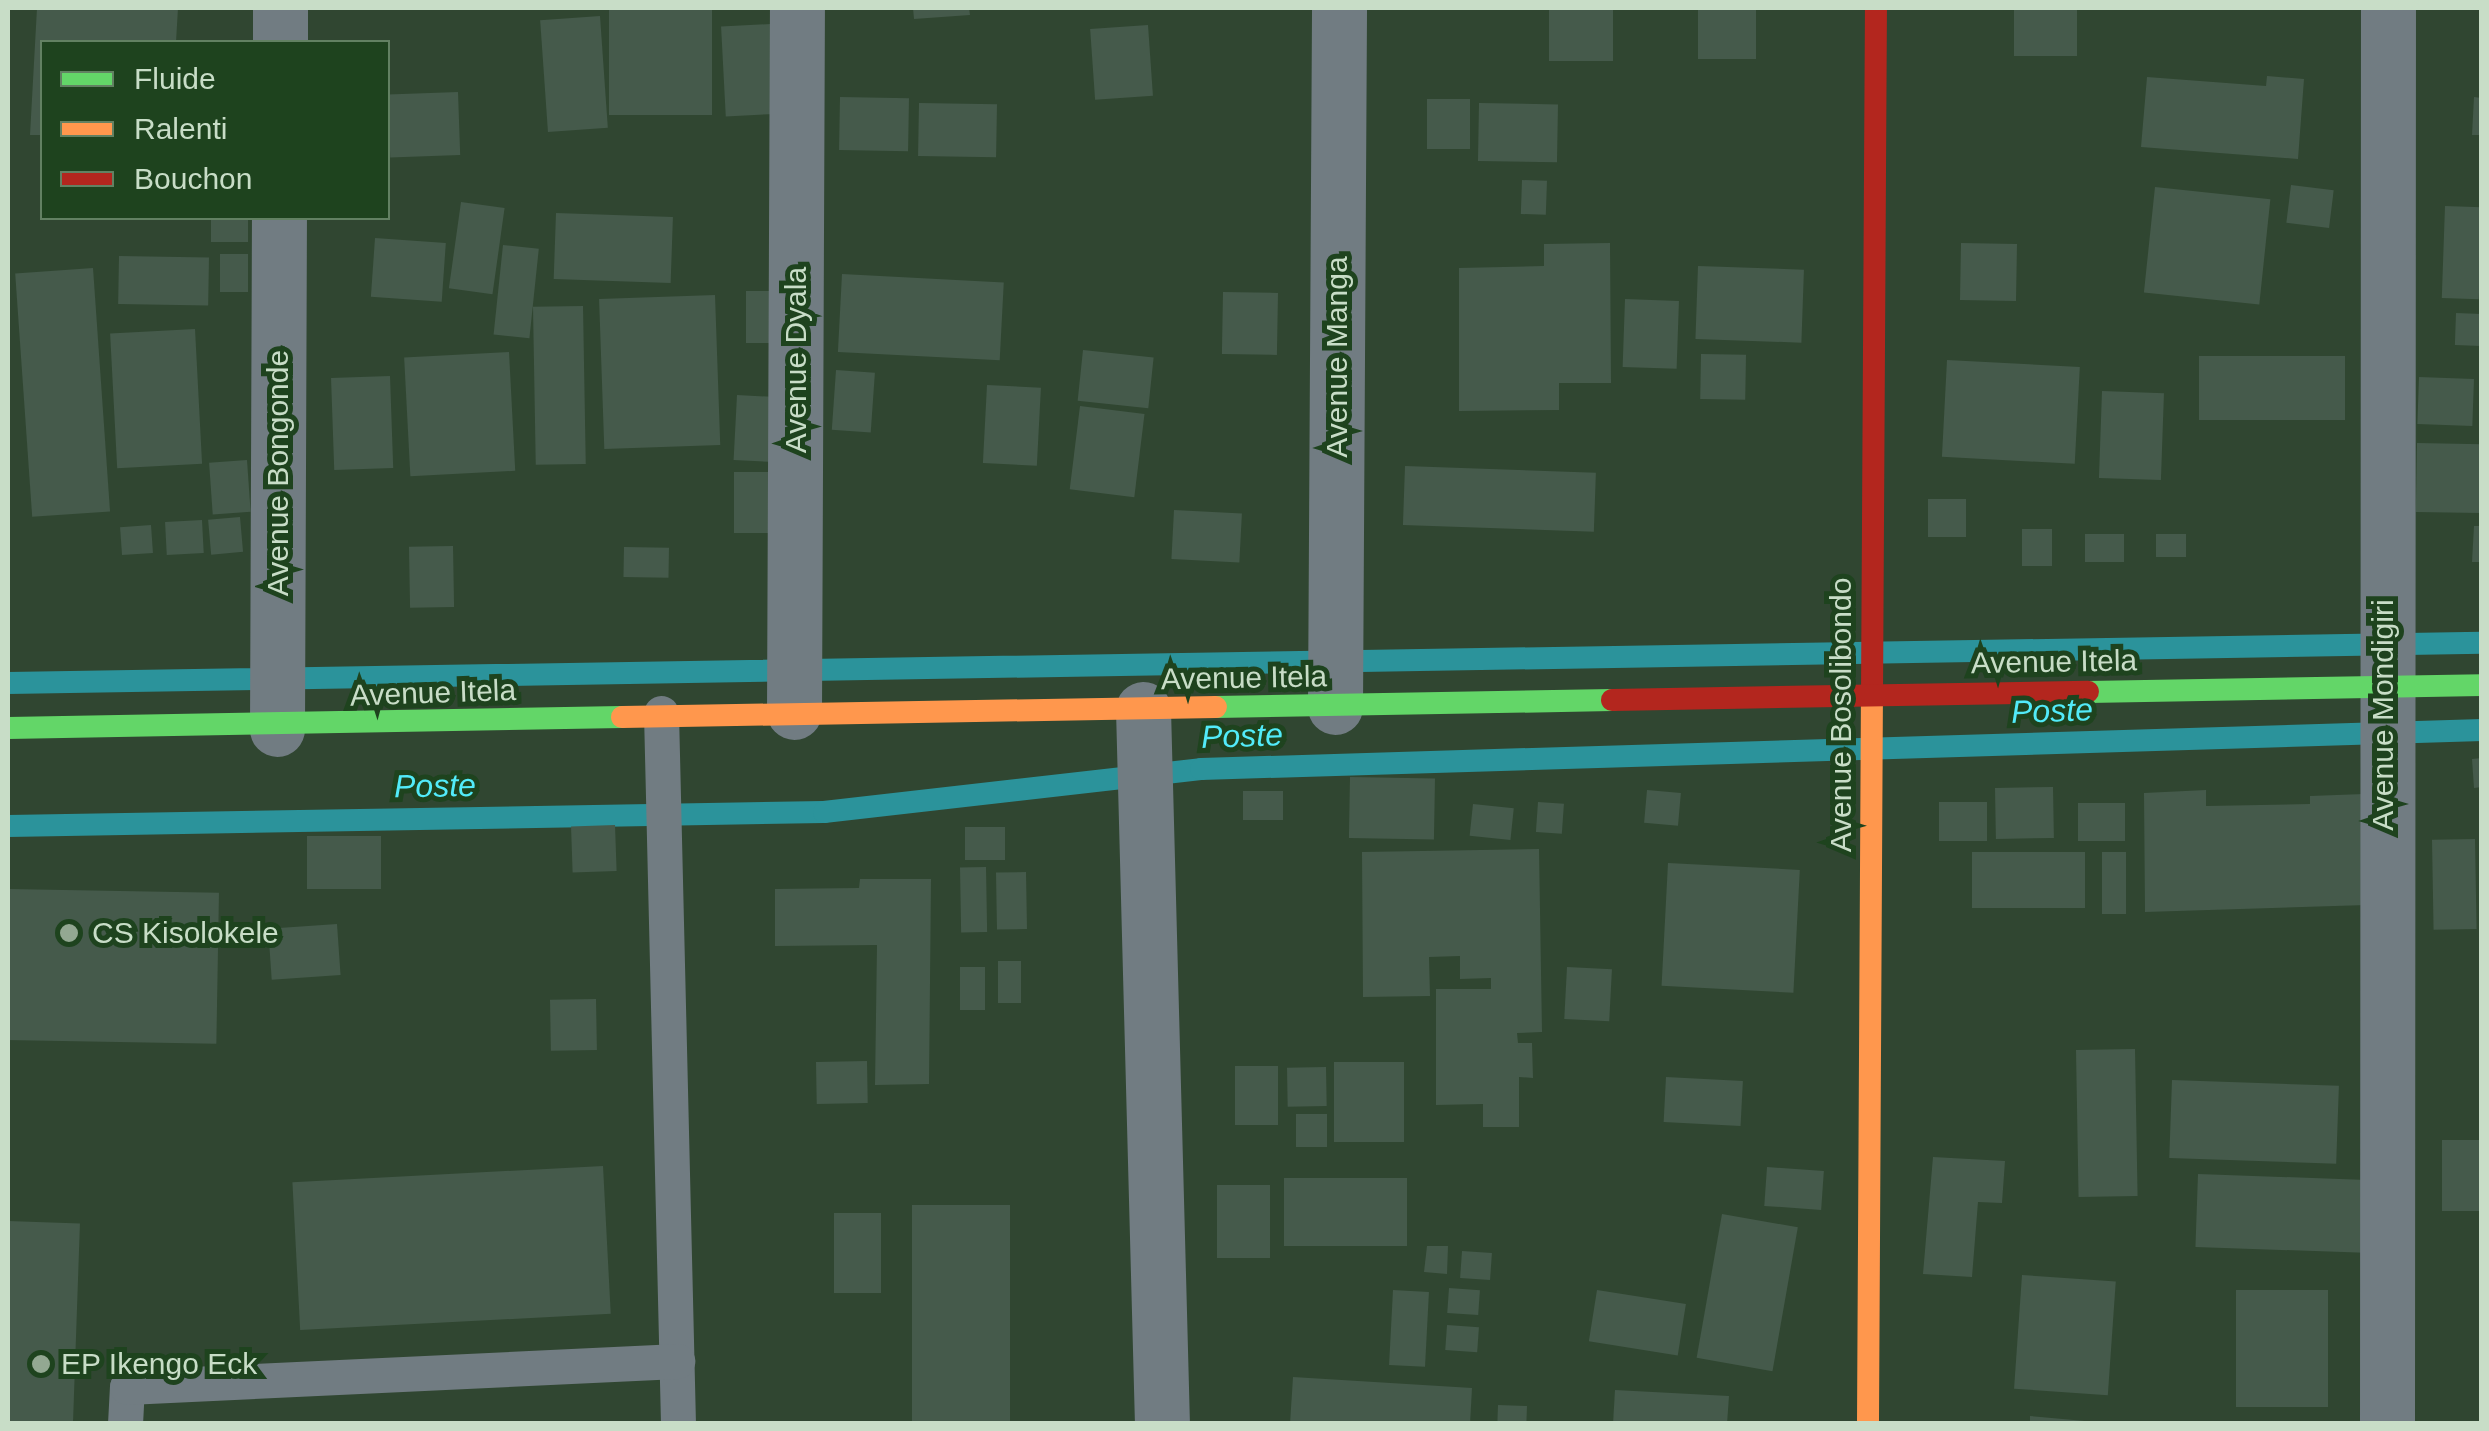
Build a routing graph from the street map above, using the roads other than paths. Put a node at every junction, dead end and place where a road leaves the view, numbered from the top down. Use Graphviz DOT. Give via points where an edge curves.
graph roads {
  1 [pos="280,8"];
  2 [pos="797,8"];
  3 [pos="1339,8"];
  4 [pos="1876,8"];
  5 [pos="2388,8"];
  6 [pos="280,40"];
  7 [pos="279,220"];
  8 [pos="2382,685"];
  9 [pos="2482,685"];
  10 [pos="1871,696"];
  11 [pos="1336,707"];
  12 [pos="1142,709"];
  13 [pos="794,712"];
  14 [pos="661,714"];
  15 [pos="8,728"];
  16 [pos="277,729"];
  17 [pos="677,1361"];
  18 [pos="125,1424"];
  19 [pos="678,1424"];
  20 [pos="1162,1424"];
  21 [pos="1868,1424"];
  22 [pos="2386,1424"];
  1 -- 6 [label="street"];
  2 -- 13 [label="street, Avenue Dyala"];
  3 -- 11 [label="street, Avenue Manga"];
  4 -- 10 [label="street, Avenue Bosolibondo"];
  5 -- 8 [label="street, Avenue Mondigiri"];
  7 -- 16 [label="street, Avenue Bongonde"];
  8 -- 9 [label="street, Avenue Itela"];
  8 -- 10 [label="street, Avenue Itela"];
  8 -- 22 [label="street, Avenue Mondigiri"];
  10 -- 11 [label="street, Avenue Itela"];
  10 -- 21 [label="street, Avenue Bosolibondo"];
  11 -- 12 [label="street, Avenue Itela"];
  12 -- 13 [label="street, Avenue Itela"];
  12 -- 20 [label="street"];
  13 -- 14 [label="street, Avenue Itela"];
  14 -- 16 [label="street, Avenue Itela"];
  14 -- 17 [label="lane"];
  15 -- 16 [label="street, Avenue Itela"];
  17 -- 18 [label="lane" via="127,1387"];
  17 -- 19 [label="lane"];
}
